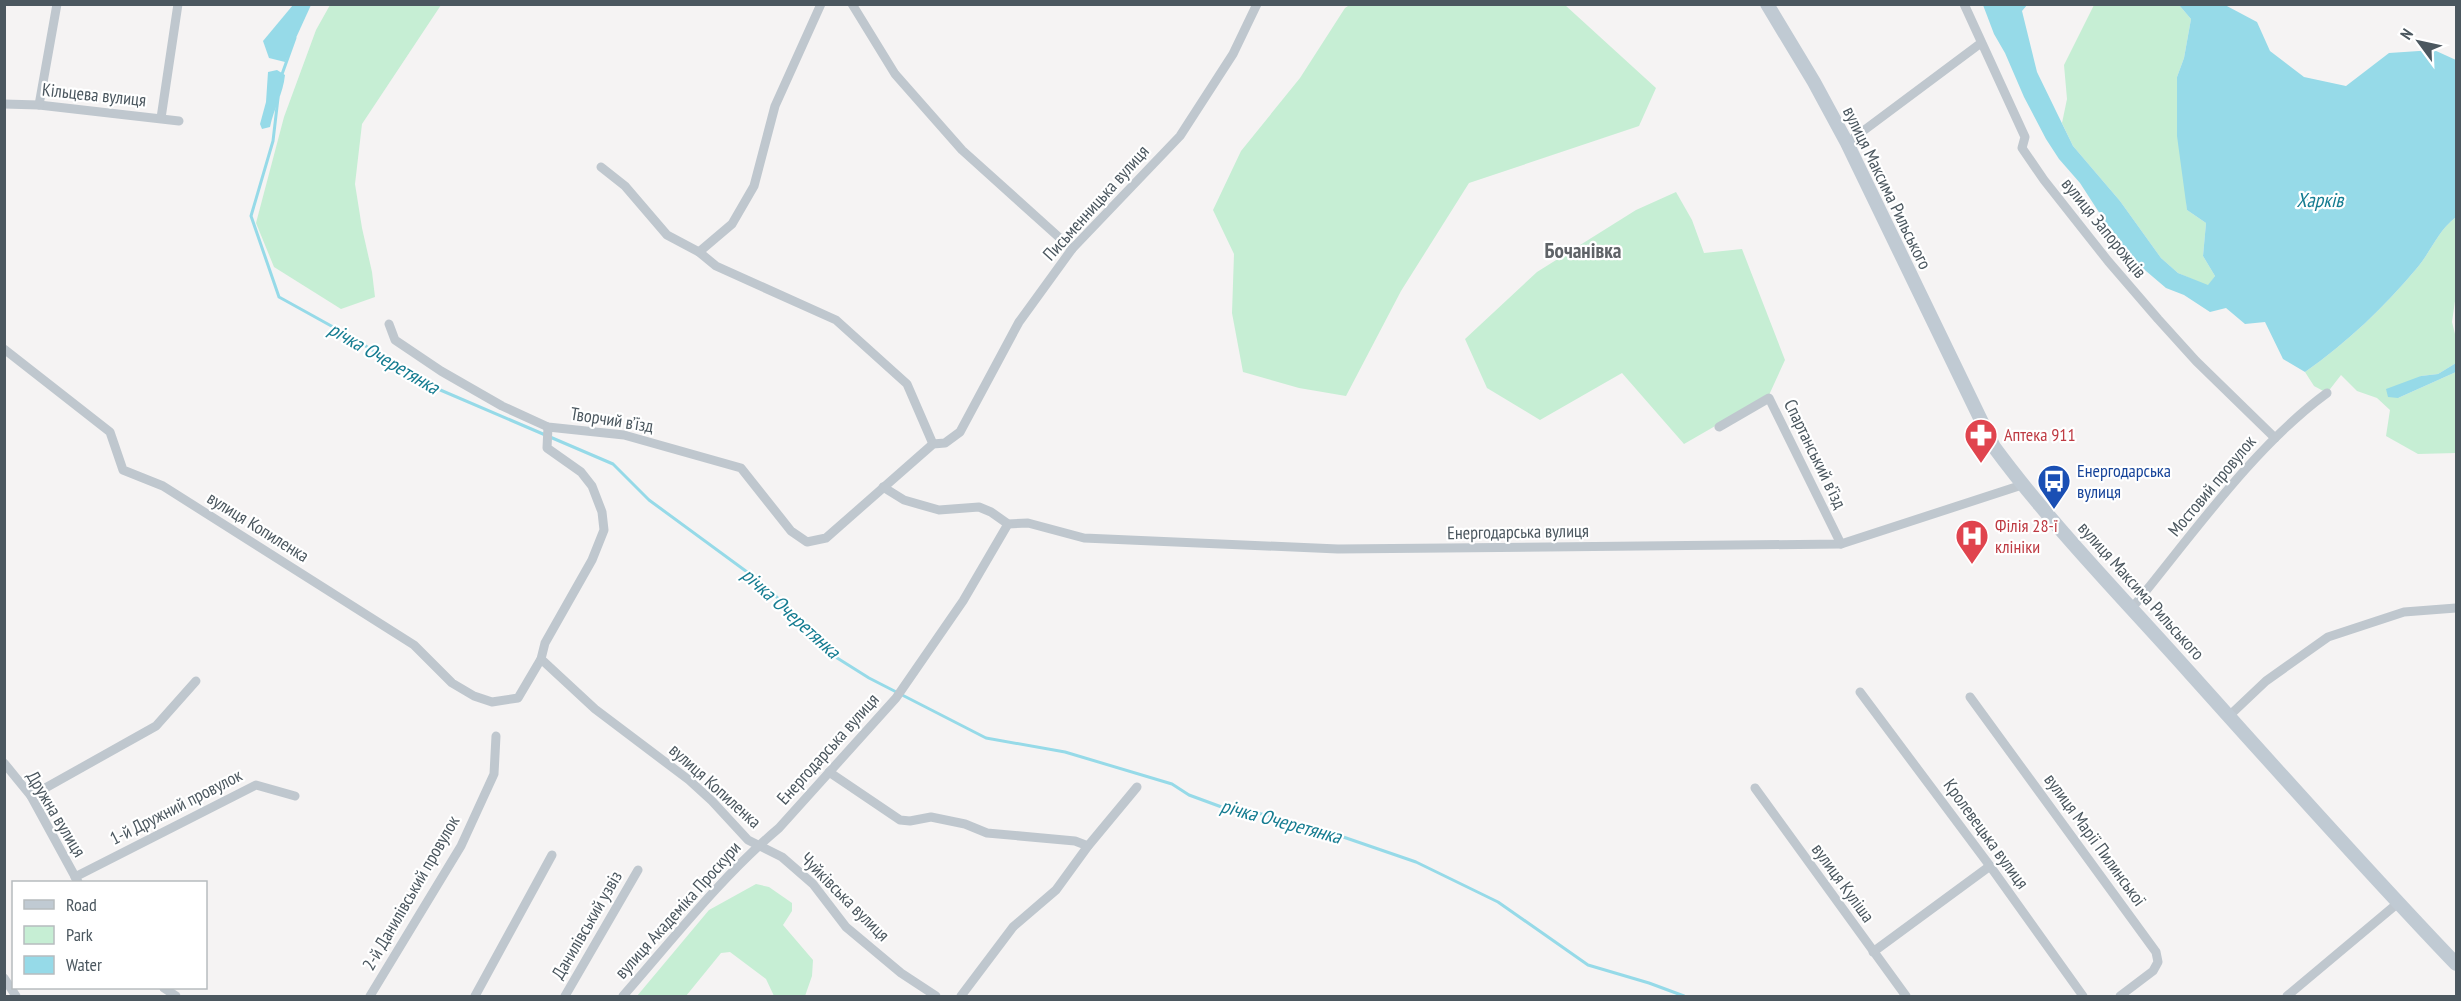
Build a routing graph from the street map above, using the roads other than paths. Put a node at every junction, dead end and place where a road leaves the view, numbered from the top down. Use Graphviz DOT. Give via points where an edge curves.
graph roads {
  1 [pos="57,4"];
  2 [pos="178,4"];
  3 [pos="820,4"];
  4 [pos="852,4"];
  5 [pos="1257,4"];
  6 [pos="1767,4"];
  7 [pos="1964,4"];
  8 [pos="1981,43"];
  9 [pos="4,104"];
  10 [pos="39,105"];
  11 [pos="161,118"];
  12 [pos="179,121"];
  13 [pos="1847,143"];
  14 [pos="601,167"];
  15 [pos="1072,249"];
  16 [pos="699,252"];
  17 [pos="389,324"];
  18 [pos="4,348"];
  19 [pos="2327,393"];
  20 [pos="1719,426"];
  21 [pos="548,427"];
  22 [pos="2276,438"];
  23 [pos="933,444"];
  24 [pos="2022,485"];
  25 [pos="883,487"];
  26 [pos="1008,524"];
  27 [pos="826,538"];
  28 [pos="1841,544"];
  29 [pos="2132,608"];
  30 [pos="2457,608"];
  31 [pos="541,659"];
  32 [pos="196,681"];
  33 [pos="1860,693"];
  34 [pos="1970,696"];
  35 [pos="2229,716"];
  36 [pos="496,736"];
  37 [pos="4,763"];
  38 [pos="829,772"];
  39 [pos="1137,787"];
  40 [pos="1755,788"];
  41 [pos="31,796"];
  42 [pos="295,796"];
  43 [pos="758,845"];
  44 [pos="1088,846"];
  45 [pos="552,855"];
  46 [pos="1990,866"];
  47 [pos="638,870"];
  48 [pos="77,880"];
  49 [pos="2398,903"];
  50 [pos="1873,951"];
  51 [pos="2457,964"];
  52 [pos="4,978"];
  53 [pos="16,996"];
  54 [pos="370,996"];
  55 [pos="475,996"];
  56 [pos="566,996"];
  57 [pos="623,996"];
  58 [pos="936,996"];
  59 [pos="961,996"];
  60 [pos="1906,996"];
  61 [pos="2083,996"];
  62 [pos="2120,996"];
  63 [pos="2287,996"];
  1 -- 10 [label="street"];
  2 -- 11 [label="street"];
  3 -- 16 [label="street" via="775,106 754,186 732,224"];
  4 -- 15 [label="street" via="895,74 962,150"];
  5 -- 15 [label="street, Письменницька вулиця" via="1233,54 1180,136"];
  6 -- 13 [label="main road, вулиця Максима Рильського"];
  7 -- 8 [label="street, вулиця Запорожців"];
  8 -- 13 [label="street"];
  8 -- 22 [label="street, вулиця Запорожців" via="2025,137 2022,148 2044,180 2108,261 2196,361"];
  9 -- 10 [label="street, Кільцева вулиця"];
  10 -- 11 [label="street, Кільцева вулиця"];
  11 -- 12 [label="street, Кільцева вулиця"];
  13 -- 24 [label="main road, вулиця Максима Рильського" via="1994,447"];
  14 -- 16 [label="street" via="625,186 667,235"];
  15 -- 23 [label="street, Письменницька вулиця" via="1019,322 960,432 945,443"];
  16 -- 23 [label="street" via="716,266 836,320 907,384"];
  17 -- 21 [label="street, Творчий в’їзд" via="395,340 441,371"];
  18 -- 31 [label="street, вулиця Копиленка" via="110,432 123,470 163,486 414,645 452,683 474,696 492,702 518,698"];
  19 -- 22 [label="street, Мостовий провулок"];
  20 -- 28 [label="street, Спартанський в’їзд" via="1769,398"];
  21 -- 27 [label="street, Творчий в’їзд" via="624,435 741,468 791,531 807,542"];
  21 -- 31 [label="street" via="547,448 581,472 592,486 604,530 592,560 545,643"];
  22 -- 29 [label="street, Мостовий провулок"];
  23 -- 25 [label="street, Письменницька вулиця"];
  24 -- 28 [label="street, Енергодарська вулиця"];
  24 -- 29 [label="main road, вулиця Максима Рильського"];
  25 -- 26 [label="street, Енергодарська вулиця" via="904,500 939,510 979,507"];
  25 -- 27 [label="street, Письменницька вулиця"];
  26 -- 28 [label="street, Енергодарська вулиця" via="1028,523 1084,538 1338,549"];
  26 -- 38 [label="street, Енергодарська вулиця" via="963,601 904,687"];
  29 -- 35 [label="main road, вулиця Максима Рильського"];
  30 -- 35 [label="street" via="2404,612 2328,637 2266,681"];
  31 -- 43 [label="street, вулиця Копиленка" via="595,709 689,780 742,835"];
  32 -- 41 [label="street" via="156,726"];
  33 -- 46 [label="street, Кролевецька вулиця"];
  34 -- 62 [label="street, вулиця Марії Пилинської" via="2156,952 2158,962 2153,971"];
  35 -- 49 [label="main road, вулиця Максима Рильського"];
  36 -- 54 [label="street, 2-й Данилівський провулок" via="494,774 461,846"];
  37 -- 41 [label="street, Дружна вулиця"];
  38 -- 43 [label="street, Енергодарська вулиця" via="779,828"];
  38 -- 44 [label="street" via="900,820 931,817 987,833 1075,841"];
  39 -- 44 [label="street"];
  40 -- 50 [label="street, вулиця Куліша"];
  41 -- 48 [label="street, Дружна вулиця"];
  42 -- 48 [label="street, 1-й Дружний провулок" via="256,785"];
  43 -- 57 [label="street, вулиця Академіка Проскури"];
  43 -- 58 [label="street, Чуйківська вулиця" via="782,857 813,884 846,927 901,973"];
  44 -- 59 [label="street" via="1056,890 1013,927"];
  45 -- 55 [label="street"];
  46 -- 50 [label="street"];
  46 -- 61 [label="street, Кролевецька вулиця"];
  47 -- 56 [label="street, Данилівський узвіз"];
  49 -- 51 [label="main road, вулиця Максима Рильського"];
  49 -- 63 [label="street"];
  50 -- 60 [label="street, вулиця Куліша"];
  52 -- 53 [label="street"];
}
